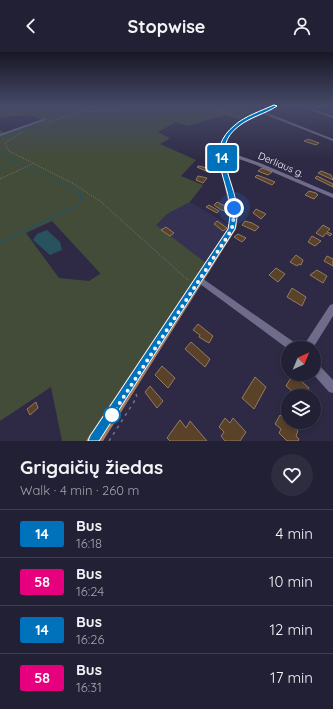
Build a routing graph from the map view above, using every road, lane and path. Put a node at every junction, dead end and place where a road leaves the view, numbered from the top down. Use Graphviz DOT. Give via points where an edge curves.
graph roads {
  1 [pos="35,124"];
  2 [pos="241,124"];
  3 [pos="293,124"];
  4 [pos="25,131"];
  5 [pos="0,135"];
  6 [pos="333,140"];
  7 [pos="221,151"];
  8 [pos="32,163"];
  9 [pos="0,179"];
  10 [pos="333,196"];
  11 [pos="197,282"];
  12 [pos="333,308"];
  13 [pos="285,341"];
  14 [pos="312,341"];
  15 [pos="321,375"];
  16 [pos="333,388"];
  17 [pos="94,441"];
  1 -- 5 [label="street"];
  2 -- 7 [label="main road" via="224,138"];
  3 -- 6 [label="street"];
  4 -- 8 [label="path" via="8,140 5,146 9,151"];
  7 -- 10 [label="street, Derliaus g."];
  7 -- 11 [label="main road" via="234,208 233,225"];
  8 -- 9 [label="path"];
  8 -- 11 [label="path" via="74,184 100,201"];
  11 -- 13 [label="street"];
  11 -- 17 [label="main road"];
  12 -- 14 [label="street"];
  15 -- 16 [label="street"];
}
